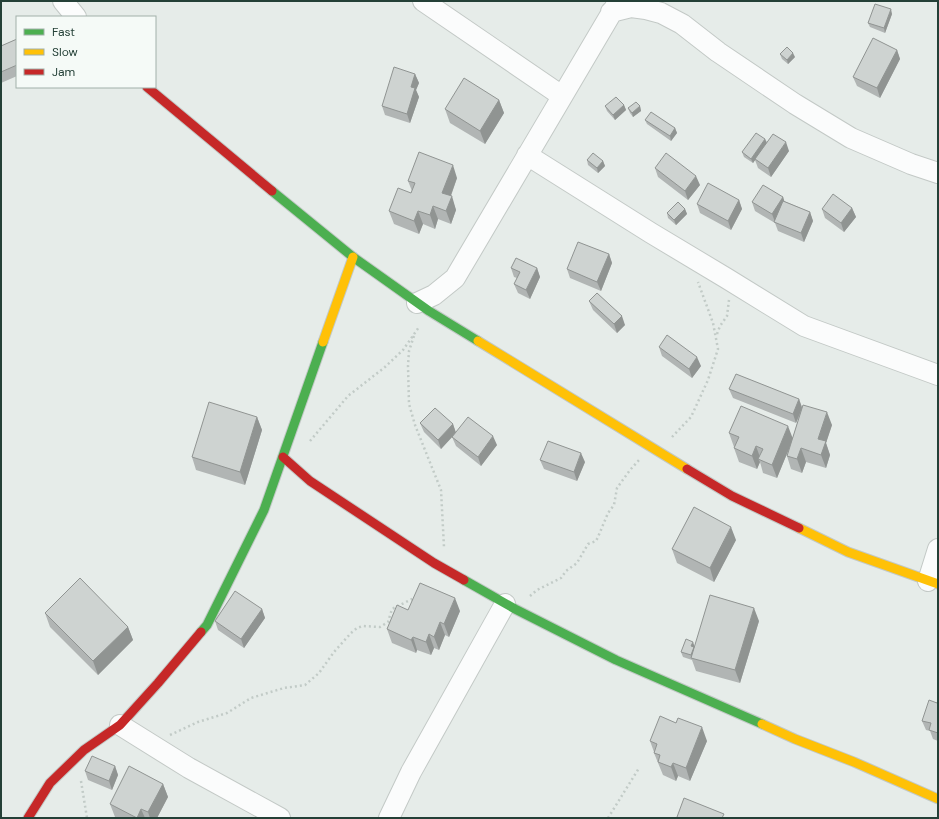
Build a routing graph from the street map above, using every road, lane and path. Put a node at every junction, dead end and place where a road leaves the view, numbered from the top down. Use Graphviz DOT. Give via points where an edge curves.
graph roads {
  1 [pos="63,1"];
  2 [pos="423,1"];
  3 [pos="615,7"];
  4 [pos="75,16"];
  5 [pos="148,88"];
  6 [pos="562,96"];
  7 [pos="527,155"];
  8 [pos="938,173"];
  9 [pos="353,257"];
  10 [pos="691,258"];
  11 [pos="732,281"];
  12 [pos="423,307"];
  13 [pos="716,334"];
  14 [pos="414,336"];
  15 [pos="938,375"];
  16 [pos="656,450"];
  17 [pos="283,457"];
  18 [pos="291,464"];
  19 [pos="938,549"];
  20 [pos="445,569"];
  21 [pos="933,582"];
  22 [pos="418,596"];
  23 [pos="510,606"];
  24 [pos="120,725"];
  25 [pos="155,748"];
  26 [pos="639,768"];
  27 [pos="80,776"];
  28 [pos="938,799"];
  29 [pos="28,818"];
  30 [pos="87,818"];
  31 [pos="280,818"];
  32 [pos="389,818"];
  33 [pos="608,818"];
  1 -- 4 [label="street"];
  2 -- 6 [label="street"];
  3 -- 6 [label="street"];
  3 -- 8 [label="street" via="631,7 661,13 682,24 718,52 795,104 851,138"];
  5 -- 9 [label="street"];
  6 -- 7 [label="street"];
  7 -- 10 [label="street"];
  7 -- 12 [label="street" via="455,278"];
  9 -- 12 [label="street"];
  9 -- 17 [label="street"];
  10 -- 11 [label="street"];
  10 -- 13 [label="path"];
  11 -- 13 [label="path" via="728,316"];
  11 -- 15 [label="street" via="804,326"];
  12 -- 14 [label="path"];
  12 -- 16 [label="street"];
  13 -- 16 [label="path" via="718,349 714,364 690,417"];
  14 -- 18 [label="path" via="385,367 348,396"];
  14 -- 20 [label="path" via="409,351 409,404 441,490"];
  16 -- 21 [label="street" via="739,500 848,552"];
  16 -- 23 [label="path" via="630,470 620,482 614,505 598,538 588,544 577,563 561,578"];
  17 -- 18 [label="street"];
  17 -- 24 [label="street" via="264,510 207,625"];
  18 -- 20 [label="street" via="310,481"];
  19 -- 21 [label="street"];
  20 -- 23 [label="street"];
  22 -- 25 [label="path" via="392,609 388,622 380,626 357,628 334,652 319,673 305,685 251,698 227,713 172,733"];
  23 -- 28 [label="street" via="616,660"];
  23 -- 32 [label="street" via="411,772"];
  24 -- 25 [label="street"];
  24 -- 29 [label="street" via="84,750 50,783"];
  25 -- 31 [label="street"];
  26 -- 33 [label="path"];
  27 -- 30 [label="path"];
}
